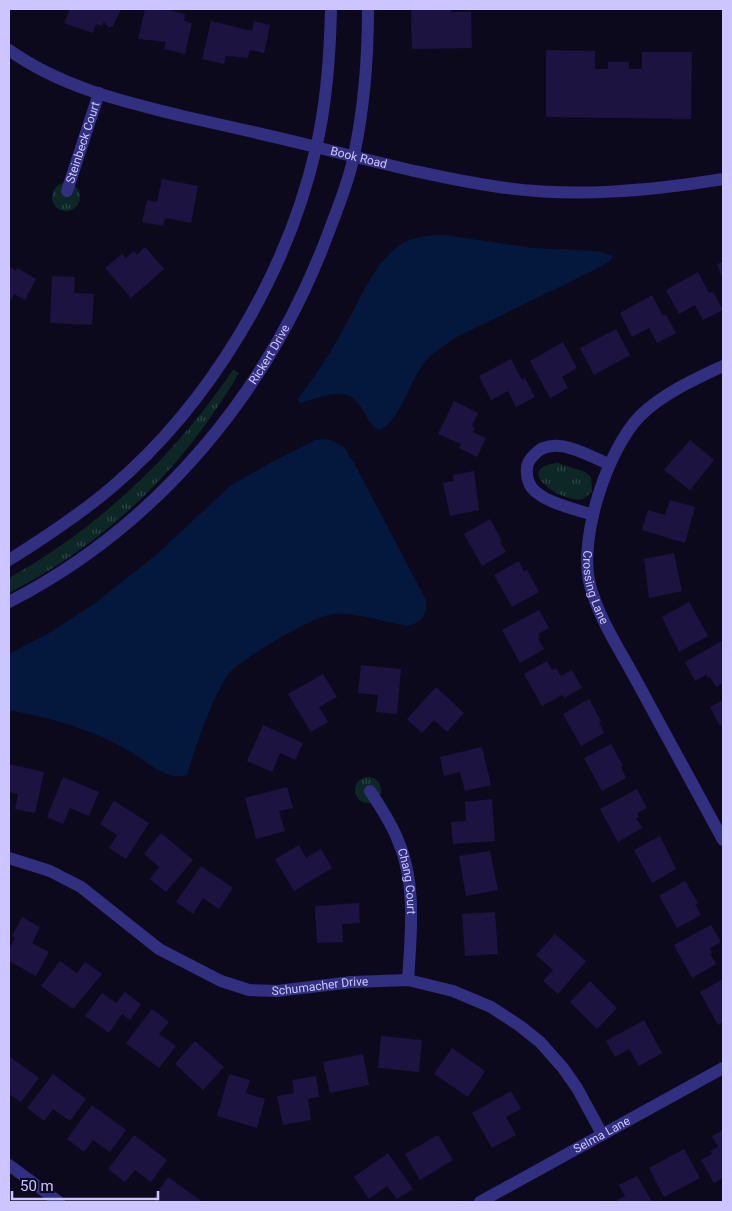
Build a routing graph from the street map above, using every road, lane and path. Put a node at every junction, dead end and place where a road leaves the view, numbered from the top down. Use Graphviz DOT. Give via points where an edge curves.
graph roads {
  1 [pos="331,9"];
  2 [pos="368,9"];
  3 [pos="9,50"];
  4 [pos="99,93"];
  5 [pos="316,147"];
  6 [pos="354,156"];
  7 [pos="723,179"];
  8 [pos="68,191"];
  9 [pos="723,366"];
  10 [pos="609,464"];
  11 [pos="593,515"];
  12 [pos="9,560"];
  13 [pos="9,602"];
  14 [pos="370,790"];
  15 [pos="723,840"];
  16 [pos="9,858"];
  17 [pos="408,980"];
  18 [pos="723,1068"];
  19 [pos="602,1134"];
  20 [pos="9,1165"];
  21 [pos="60,1202"];
  22 [pos="480,1202"];
  1 -- 5 [label="street" via="327,82"];
  2 -- 6 [label="street, Rickert Drive" via="364,79"];
  3 -- 4 [label="street, Book Road" via="70,85"];
  4 -- 5 [label="street, Book Road"];
  4 -- 8 [label="street, Steinbeck Court"];
  5 -- 6 [label="street, Book Road"];
  5 -- 12 [label="street" via="303,196 277,261 247,323 207,384 163,437 111,488 52,533"];
  6 -- 7 [label="street, Book Road" via="459,180 546,191 619,192"];
  6 -- 13 [label="street, Rickert Drive" via="315,269 286,328 243,397 202,451 148,506 95,550"];
  9 -- 10 [label="street, Crossing Lane" via="677,390 640,415"];
  10 -- 11 [label="street, Crossing Lane"];
  10 -- 11 [label="street" via="555,445 538,450 527,465 526,475 534,491"];
  11 -- 15 [label="street, Crossing Lane" via="587,569 597,606"];
  14 -- 17 [label="street, Chang Court" via="398,838 405,862 412,925"];
  16 -- 17 [label="street, Schumacher Drive" via="50,871 80,887 159,949 221,981 249,990 277,991 352,982"];
  17 -- 19 [label="street, Schumacher Drive" via="453,992 491,1007 520,1026 540,1042 563,1068"];
  18 -- 19 [label="street, Selma Lane"];
  19 -- 22 [label="street, Selma Lane"];
  20 -- 21 [label="street"];
}
